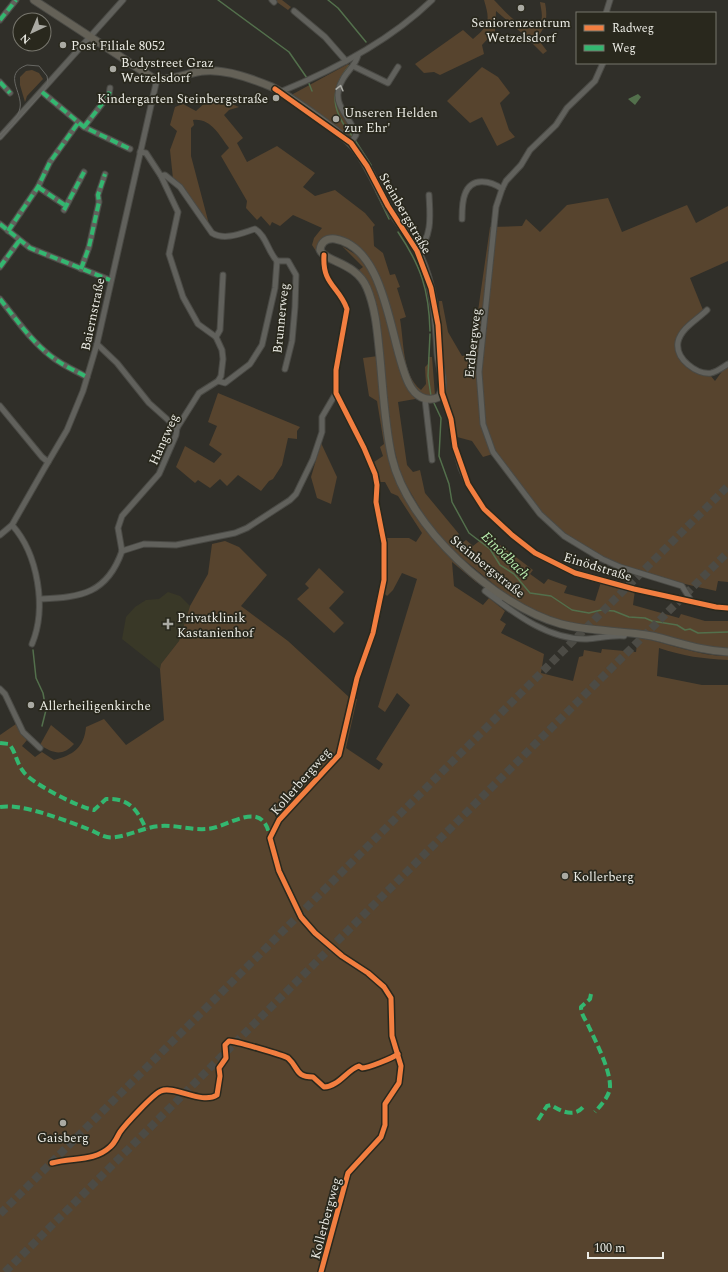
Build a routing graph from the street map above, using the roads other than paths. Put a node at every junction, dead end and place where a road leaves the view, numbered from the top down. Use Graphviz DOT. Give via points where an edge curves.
graph roads {
  1 [pos="16,0"];
  2 [pos="34,0"];
  3 [pos="123,0"];
  4 [pos="432,0"];
  5 [pos="610,0"];
  6 [pos="294,11"];
  7 [pos="606,12"];
  8 [pos="0,20"];
  9 [pos="89,37"];
  10 [pos="358,55"];
  11 [pos="346,61"];
  12 [pos="603,64"];
  13 [pos="353,66"];
  14 [pos="398,67"];
  15 [pos="157,79"];
  16 [pos="0,82"];
  17 [pos="110,88"];
  18 [pos="42,92"];
  19 [pos="280,92"];
  20 [pos="10,93"];
  21 [pos="78,123"];
  22 [pos="84,127"];
  23 [pos="0,137"];
  24 [pos="354,139"];
  25 [pos="130,149"];
  26 [pos="140,152"];
  27 [pos="84,172"];
  28 [pos="105,174"];
  29 [pos="161,176"];
  30 [pos="38,187"];
  31 [pos="502,189"];
  32 [pos="430,195"];
  33 [pos="462,219"];
  34 [pos="0,224"];
  35 [pos="8,231"];
  36 [pos="20,241"];
  37 [pos="417,251"];
  38 [pos="324,255"];
  39 [pos="277,261"];
  40 [pos="0,267"];
  41 [pos="81,269"];
  42 [pos="223,275"];
  43 [pos="110,280"];
  44 [pos="0,299"];
  45 [pos="707,310"];
  46 [pos="216,337"];
  47 [pos="97,344"];
  48 [pos="728,364"];
  49 [pos="285,369"];
  50 [pos="87,377"];
  51 [pos="218,381"];
  52 [pos="336,393"];
  53 [pos="440,395"];
  54 [pos="427,399"];
  55 [pos="0,406"];
  56 [pos="177,428"];
  57 [pos="432,460"];
  58 [pos="48,462"];
  59 [pos="12,525"];
  60 [pos="0,535"];
  61 [pos="122,551"];
  62 [pos="503,596"];
  63 [pos="41,599"];
  64 [pos="692,602"];
  65 [pos="728,608"];
  66 [pos="626,633"];
  67 [pos="32,644"];
  68 [pos="728,652"];
  69 [pos="0,689"];
  70 [pos="40,748"];
  71 [pos="321,1272"];
  1 -- 8 [label="street"];
  2 -- 9 [label="main road"];
  3 -- 9 [label="street"];
  4 -- 10 [label="street" via="412,19"];
  5 -- 7 [label="street"];
  6 -- 11 [label="street" via="326,38"];
  9 -- 15 [label="main road"];
  9 -- 18 [label="street"];
  10 -- 11 [label="street"];
  10 -- 13 [label="street"];
  11 -- 19 [label="street"];
  12 -- 31 [label="street, Erdbergweg" via="595,81 530,150"];
  13 -- 14 [label="street" via="388,84"];
  24 -- 13 [label="street, one-way" via="338,99 341,83"];
  15 -- 19 [label="main road, Steinbergstraße" via="217,71 259,82"];
  15 -- 26 [label="street, Baiernstraße"];
  16 -- 20 [label="street"];
  17 -- 22 [label="street" via="109,95"];
  18 -- 21 [label="street"];
  18 -- 23 [label="street"];
  19 -- 24 [label="main road, Steinbergstraße"];
  21 -- 22 [label="street"];
  21 -- 30 [label="street" via="50,162"];
  22 -- 25 [label="street"];
  24 -- 37 [label="main road, Steinbergstraße" via="388,206"];
  26 -- 29 [label="street" via="146,153"];
  26 -- 43 [label="street, Baiernstraße"];
  27 -- 30 [label="street" via="65,208"];
  28 -- 41 [label="street, Baiernstraße"];
  29 -- 39 [label="street" via="164,175 180,187 212,233 231,237 255,229 260,232"];
  29 -- 46 [label="street" via="178,212 170,254 183,297 198,324"];
  30 -- 35 [label="street"];
  31 -- 33 [label="street" via="488,181 472,185 464,197"];
  31 -- 64 [label="street, Erdbergweg" via="496,207 479,372 482,417 493,452 540,514 564,536 620,567 682,586"];
  32 -- 37 [label="street" via="428,233"];
  34 -- 35 [label="street"];
  35 -- 36 [label="street"];
  36 -- 40 [label="street"];
  36 -- 41 [label="street" via="30,248"];
  37 -- 53 [label="main road, Steinbergstraße" via="431,288 438,325"];
  38 -- 52 [label="street, Kollerbergweg" via="325,276 347,309 336,370"];
  38 -- 54 [label="main road" via="320,250 321,244 326,240 336,239 359,252 369,264 377,281 409,384 417,395"];
  38 -- 62 [label="main road, Steinbergstraße" via="355,271 366,286 370,297 377,328 389,442 398,476 436,538"];
  39 -- 49 [label="street, Brunnerweg" via="288,261 296,275 292,341"];
  39 -- 51 [label="street, Brunnerweg" via="274,295 262,345 250,364 225,383"];
  41 -- 43 [label="street"];
  42 -- 46 [label="street" via="220,330"];
  43 -- 47 [label="street, Baiernstraße"];
  44 -- 50 [label="street" via="33,341 53,358"];
  45 -- 48 [label="street" via="683,333 678,342 678,350 686,363 702,372 712,372"];
  46 -- 51 [label="street" via="223,359"];
  47 -- 50 [label="street, Baiernstraße"];
  47 -- 56 [label="street" via="117,363 149,403"];
  50 -- 58 [label="street, Baiernstraße" via="66,430"];
  51 -- 56 [label="street, Hangweg" via="199,393"];
  52 -- 61 [label="street" via="322,417 322,432 313,459 296,494 290,500 235,533 176,545 144,544"];
  52 -- 71 [label="street, Kollerbergweg" via="375,474 376,502 384,543 384,580 373,633 357,678 339,755 279,820 270,838 279,871 301,917 342,956 372,976 391,998 391,1030 401,1074 399,1083 385,1104 385,1125 381,1137 348,1173"];
  53 -- 54 [label="main road"];
  53 -- 64 [label="street, Einödstraße" via="451,419 461,468 468,484 484,509 512,535 535,553 575,573"];
  54 -- 57 [label="street"];
  55 -- 58 [label="street"];
  56 -- 61 [label="street, Hangweg" via="159,474 128,508 119,522 118,533"];
  58 -- 59 [label="street, Baiernstraße"];
  59 -- 60 [label="street, Baiernstraße"];
  59 -- 63 [label="street" via="21,535 28,551 38,578"];
  61 -- 63 [label="street" via="113,571 97,587 75,596"];
  62 -- 66 [label="main road, Steinbergstraße" via="520,608 561,624"];
  62 -- 66 [label="street" via="502,598 485,591 524,619 555,633 587,639 624,636"];
  63 -- 67 [label="street" via="37,632"];
  64 -- 65 [label="street, Einödstraße"];
  66 -- 68 [label="main road, Steinbergstraße" via="652,636 705,651"];
  69 -- 70 [label="street" via="5,694 23,732"];
}
